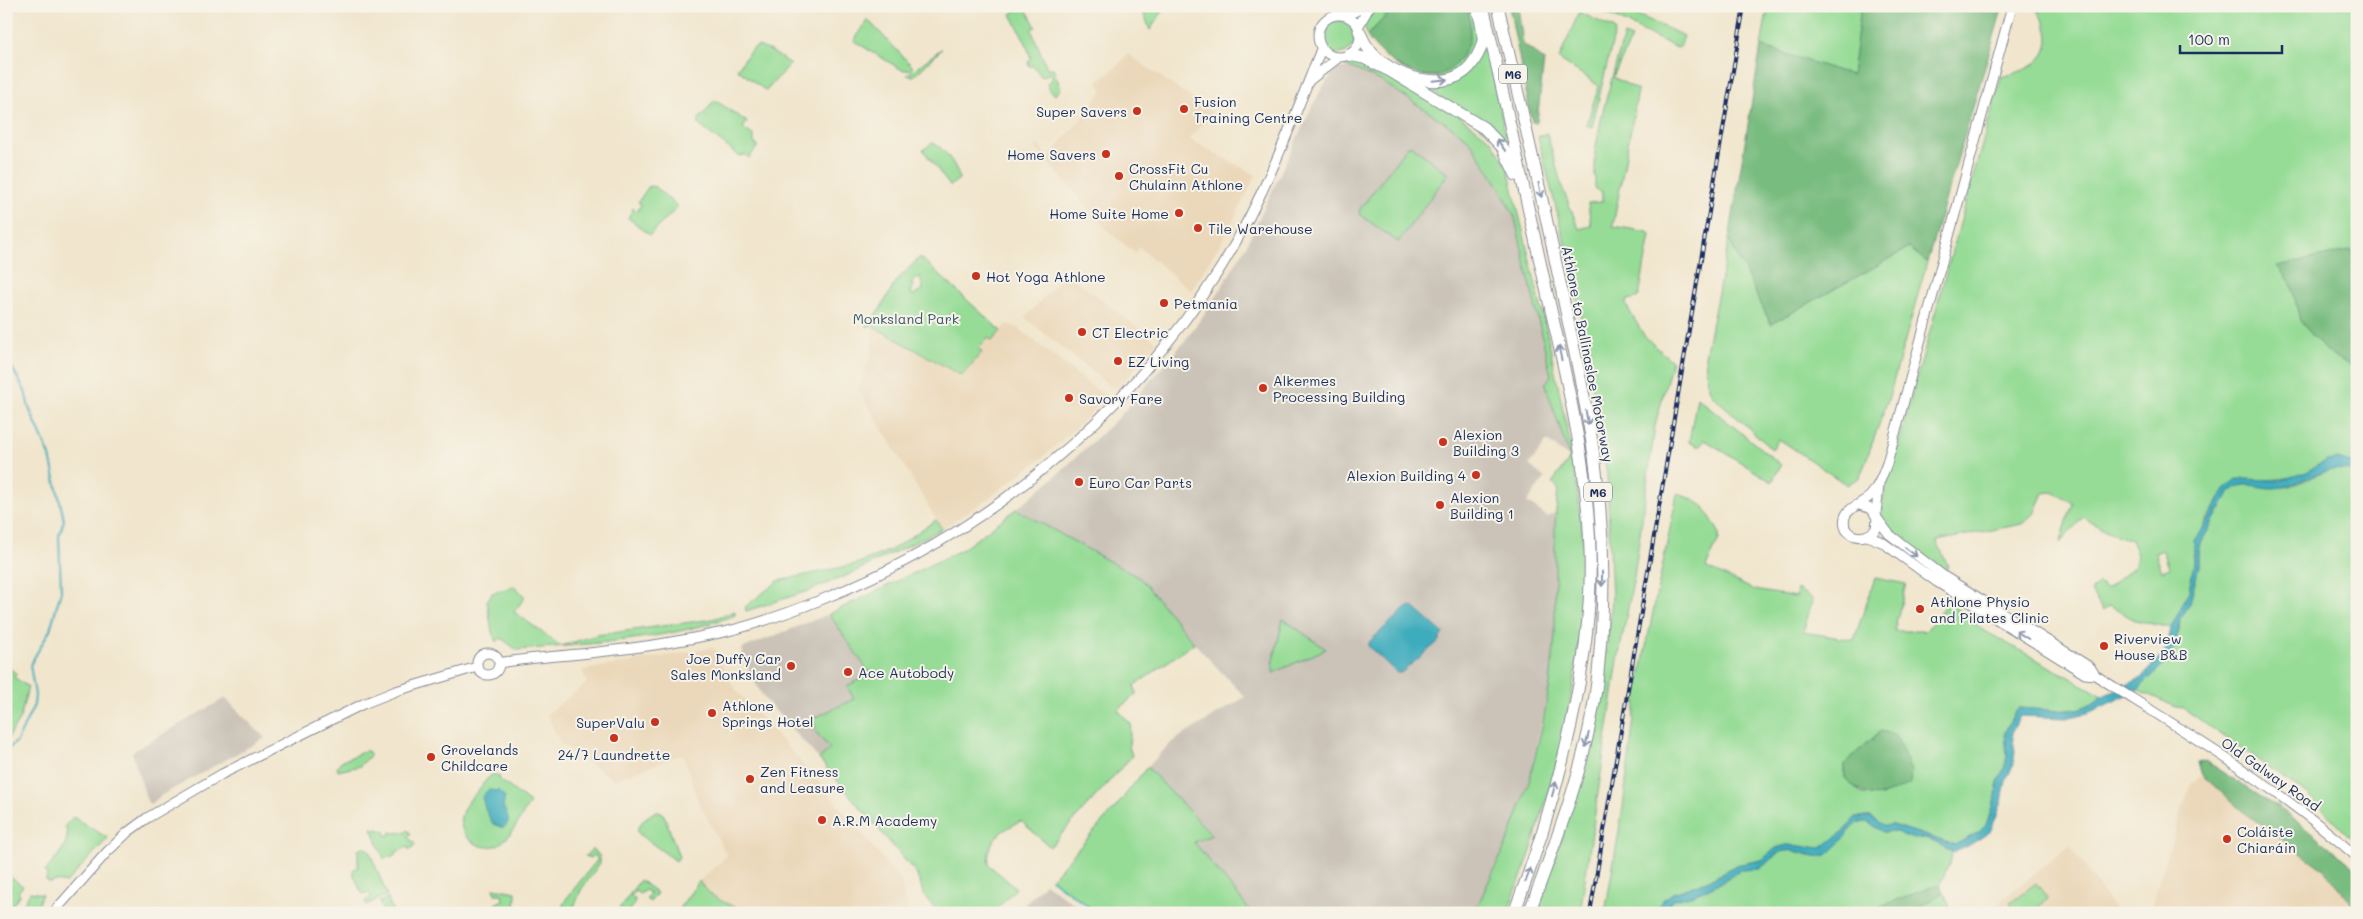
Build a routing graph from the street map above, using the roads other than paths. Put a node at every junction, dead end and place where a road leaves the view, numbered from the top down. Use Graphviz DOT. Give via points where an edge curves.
graph roads {
  1 [pos="1365,6"];
  2 [pos="1370,6"];
  3 [pos="1477,6"];
  4 [pos="1483,6"];
  5 [pos="1498,6"];
  6 [pos="2012,6"];
  7 [pos="1347,16"];
  8 [pos="1359,29"];
  9 [pos="1321,49"];
  10 [pos="1344,56"];
  11 [pos="1310,80"];
  12 [pos="1527,205"];
  13 [pos="1880,483"];
  14 [pos="1860,505"];
  15 [pos="1877,516"];
  16 [pos="1867,536"];
  17 [pos="500,663"];
  18 [pos="477,667"];
  19 [pos="2095,675"];
  20 [pos="2357,857"];
  21 [pos="53,913"];
  22 [pos="1514,913"];
  23 [pos="1530,913"];
  1 -- 7 [label="main road"];
  2 -- 8 [label="main road"];
  8 -- 3 [label="highway, one-way" via="1368,48 1378,58 1405,74 1429,81 1451,79 1470,66 1482,46 1483,30"];
  4 -- 12 [label="highway, Athlone to Ballinasloe Motorway / M6"];
  5 -- 23 [label="highway, Athlone to Ballinasloe Motorway / M6, one-way" via="1571,334 1596,470 1601,528 1599,663 1588,734 1574,788"];
  6 -- 13 [label="main road"];
  7 -- 8 [label="main road"];
  7 -- 9 [label="main road" via="1331,16 1321,24 1317,40"];
  8 -- 10 [label="main road" via="1358,45"];
  9 -- 10 [label="main road" via="1330,56"];
  9 -- 11 [label="main road"];
  10 -- 11 [label="main road"];
  12 -- 10 [label="highway, one-way" via="1509,158 1492,134 1390,71 1364,58"];
  11 -- 17 [label="main road" via="1269,177 1234,244 1192,311 1118,401 1079,439 977,520 887,571 841,592 763,620 726,631 642,647"];
  22 -- 12 [label="highway, Athlone to Ballinasloe Motorway / M6, one-way" via="1563,759 1581,665 1590,584 1588,523 1580,453"];
  13 -- 14 [label="main road"];
  13 -- 15 [label="main road"];
  14 -- 15 [label="main road"];
  14 -- 16 [label="main road" via="1847,514 1846,528 1853,536"];
  15 -- 16 [label="main road" via="1876,529"];
  15 -- 19 [label="main road, one-way" via="1889,534 1945,577 2090,668"];
  19 -- 16 [label="main road, one-way" via="2079,670 1937,582 1882,542"];
  17 -- 18 [label="main road" via="497,672 491,675 484,675"];
  17 -- 18 [label="main road" via="494,654 487,653 478,660"];
  18 -- 21 [label="main road" via="363,704 222,774 128,832"];
  19 -- 20 [label="main road, Old Galway Road" via="2278,793"];
}
